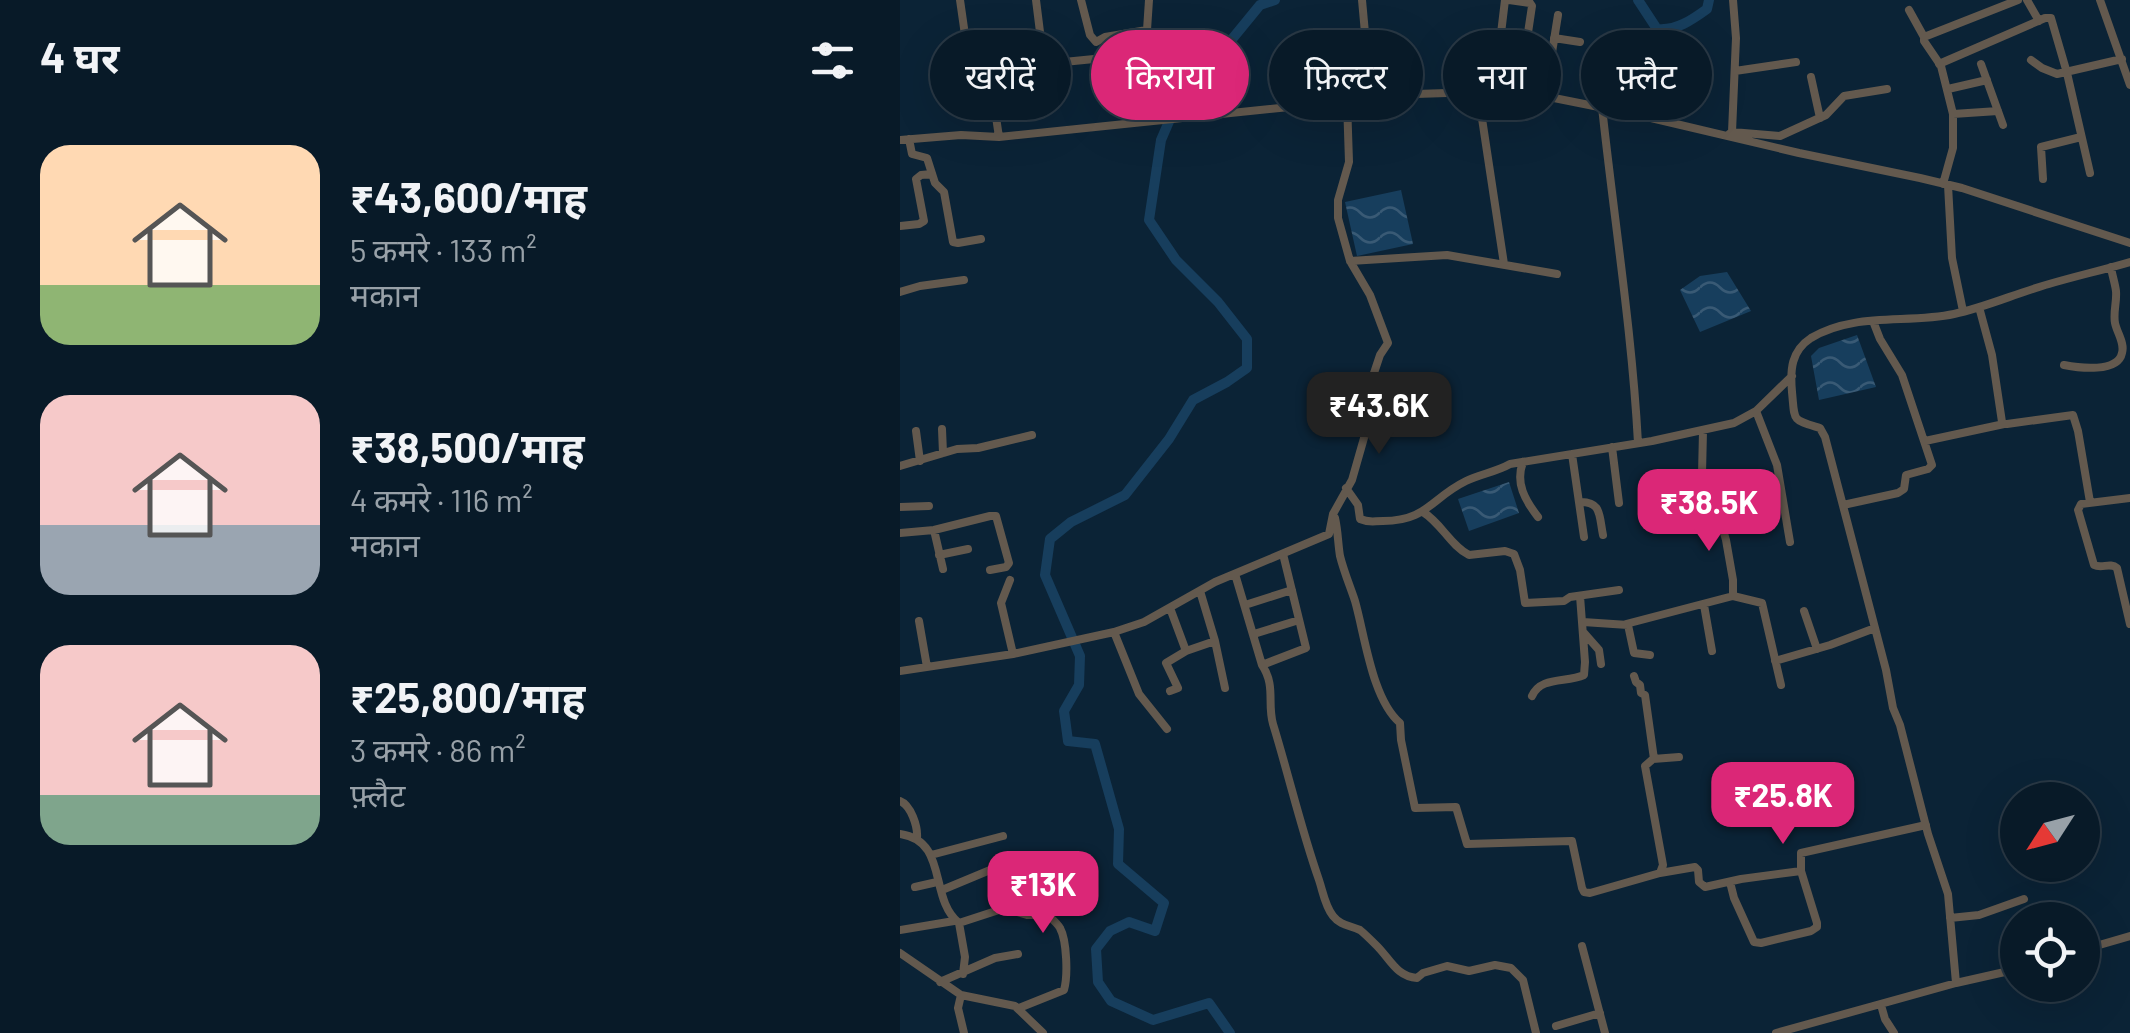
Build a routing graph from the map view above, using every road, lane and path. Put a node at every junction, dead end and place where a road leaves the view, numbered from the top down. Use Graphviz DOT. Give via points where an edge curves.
graph roads {
  1 [pos="960,0"];
  2 [pos="1036,0"];
  3 [pos="1081,0"];
  4 [pos="1149,0"];
  5 [pos="1362,0"];
  6 [pos="1507,0"];
  7 [pos="1733,0"];
  8 [pos="2018,0"];
  9 [pos="2027,0"];
  10 [pos="2100,0"];
  11 [pos="1909,10"];
  12 [pos="1558,15"];
  13 [pos="2039,21"];
  14 [pos="1147,30"];
  15 [pos="1365,30"];
  16 [pos="1503,30"];
  17 [pos="1528,30"];
  18 [pos="1555,30"];
  19 [pos="1091,35"];
  20 [pos="1924,36"];
  21 [pos="1561,39"];
  22 [pos="1580,42"];
  23 [pos="2122,59"];
  24 [pos="1091,60"];
  25 [pos="2031,60"];
  26 [pos="1796,62"];
  27 [pos="1939,64"];
  28 [pos="1981,64"];
  29 [pos="2128,70"];
  30 [pos="1735,71"];
  31 [pos="2067,73"];
  32 [pos="1810,77"];
  33 [pos="1986,80"];
  34 [pos="2130,85"];
  35 [pos="1887,89"];
  36 [pos="1948,89"];
  37 [pos="1269,109"];
  38 [pos="1998,111"];
  39 [pos="1952,114"];
  40 [pos="1820,118"];
  41 [pos="1131,120"];
  42 [pos="1348,120"];
  43 [pos="1482,120"];
  44 [pos="1603,120"];
  45 [pos="1663,120"];
  46 [pos="1130,123"];
  47 [pos="2003,125"];
  48 [pos="1729,134"];
  49 [pos="998,136"];
  50 [pos="2082,136"];
  51 [pos="905,139"];
  52 [pos="2090,172"];
  53 [pos="932,174"];
  54 [pos="2043,178"];
  55 [pos="1946,184"];
  56 [pos="900,226"];
  57 [pos="981,239"];
  58 [pos="2130,242"];
  59 [pos="1350,260"];
  60 [pos="2130,262"];
  61 [pos="1504,264"];
  62 [pos="2110,267"];
  63 [pos="1557,274"];
  64 [pos="964,280"];
  65 [pos="900,292"];
  66 [pos="1980,307"];
  67 [pos="1964,311"];
  68 [pos="1873,321"];
  69 [pos="2064,365"];
  70 [pos="1792,376"];
  71 [pos="1756,411"];
  72 [pos="2004,424"];
  73 [pos="916,430"];
  74 [pos="942,430"];
  75 [pos="1703,431"];
  76 [pos="1032,435"];
  77 [pos="1925,441"];
  78 [pos="1638,443"];
  79 [pos="1612,448"];
  80 [pos="943,453"];
  81 [pos="1572,454"];
  82 [pos="920,461"];
  83 [pos="1523,462"];
  84 [pos="900,466"];
  85 [pos="1346,488"];
  86 [pos="2130,498"];
  87 [pos="1579,502"];
  88 [pos="2090,502"];
  89 [pos="1619,503"];
  90 [pos="1843,504"];
  91 [pos="929,506"];
  92 [pos="900,508"];
  93 [pos="1422,512"];
  94 [pos="1333,514"];
  95 [pos="1538,517"];
  96 [pos="934,530"];
  97 [pos="900,532"];
  98 [pos="1603,535"];
  99 [pos="1584,537"];
  100 [pos="1790,542"];
  101 [pos="968,549"];
  102 [pos="1283,554"];
  103 [pos="939,555"];
  104 [pos="943,569"];
  105 [pos="990,570"];
  106 [pos="1235,574"];
  107 [pos="1010,580"];
  108 [pos="1292,590"];
  109 [pos="1619,590"];
  110 [pos="1200,591"];
  111 [pos="1580,596"];
  112 [pos="1733,596"];
  113 [pos="1245,604"];
  114 [pos="1704,606"];
  115 [pos="1170,608"];
  116 [pos="1804,611"];
  117 [pos="919,620"];
  118 [pos="1299,620"];
  119 [pos="1583,622"];
  120 [pos="1626,624"];
  121 [pos="2130,624"];
  122 [pos="1875,628"];
  123 [pos="1114,632"];
  124 [pos="1584,633"];
  125 [pos="1254,634"];
  126 [pos="1216,641"];
  127 [pos="1817,649"];
  128 [pos="1186,651"];
  129 [pos="1712,651"];
  130 [pos="1013,654"];
  131 [pos="1650,654"];
  132 [pos="1775,660"];
  133 [pos="1262,664"];
  134 [pos="1601,664"];
  135 [pos="927,667"];
  136 [pos="900,670"];
  137 [pos="1634,676"];
  138 [pos="1782,685"];
  139 [pos="1226,688"];
  140 [pos="1170,691"];
  141 [pos="1532,696"];
  142 [pos="1167,729"];
  143 [pos="1679,757"];
  144 [pos="1654,759"];
  145 [pos="900,801"];
  146 [pos="1926,825"];
  147 [pos="900,834"];
  148 [pos="1003,836"];
  149 [pos="917,838"];
  150 [pos="931,855"];
  151 [pos="1020,858"];
  152 [pos="1800,871"];
  153 [pos="1660,872"];
  154 [pos="1730,882"];
  155 [pos="940,886"];
  156 [pos="915,887"];
  157 [pos="2024,899"];
  158 [pos="1950,918"];
  159 [pos="956,922"];
  160 [pos="900,930"];
  161 [pos="2130,936"];
  162 [pos="2100,945"];
  163 [pos="1582,946"];
  164 [pos="900,954"];
  165 [pos="1018,954"];
  166 [pos="2000,973"];
  167 [pos="963,974"];
  168 [pos="940,982"];
  169 [pos="1956,983"];
  170 [pos="961,994"];
  171 [pos="1881,1005"];
  172 [pos="1019,1008"];
  173 [pos="1600,1013"];
  174 [pos="1556,1026"];
  175 [pos="964,1033"];
  176 [pos="1043,1033"];
  177 [pos="1536,1033"];
  178 [pos="1604,1033"];
  179 [pos="1776,1033"];
  180 [pos="1894,1033"];
  1 -- 49 [label="street" via="967,49 988,64"];
  2 -- 24 [label="street" via="1044,64"];
  3 -- 19 [label="street"];
  4 -- 14 [label="street"];
  5 -- 15 [label="street"];
  6 -- 16 [label="street"];
  6 -- 17 [label="street" via="1532,5"];
  7 -- 30 [label="street"];
  8 -- 20 [label="street"];
  9 -- 13 [label="street"];
  10 -- 23 [label="street"];
  11 -- 20 [label="street"];
  12 -- 18 [label="street"];
  13 -- 27 [label="street"];
  13 -- 31 [label="street" via="2052,20"];
  20 -- 27 [label="street"];
  21 -- 22 [label="street"];
  23 -- 29 [label="street"];
  23 -- 31 [label="street"];
  25 -- 31 [label="street" via="2052,73"];
  26 -- 30 [label="street"];
  27 -- 36 [label="street"];
  28 -- 33 [label="street"];
  29 -- 34 [label="street"];
  30 -- 48 [label="street"];
  31 -- 50 [label="street"];
  32 -- 40 [label="street"];
  33 -- 36 [label="street"];
  33 -- 38 [label="street"];
  35 -- 40 [label="street" via="1844,96"];
  36 -- 39 [label="street"];
  37 -- 46 [label="street"];
  38 -- 39 [label="street"];
  38 -- 47 [label="street"];
  39 -- 55 [label="street"];
  40 -- 48 [label="street" via="1776,137"];
  41 -- 46 [label="street"];
  42 -- 59 [label="street" via="1349,162 1338,218"];
  43 -- 61 [label="street"];
  44 -- 78 [label="street"];
  45 -- 48 [label="street"];
  46 -- 49 [label="street"];
  48 -- 55 [label="street"];
  49 -- 51 [label="street"];
  50 -- 52 [label="street"];
  50 -- 54 [label="street" via="2042,147"];
  51 -- 53 [label="street" via="912,154 927,158"];
  53 -- 56 [label="street" via="916,179 924,221"];
  53 -- 57 [label="street" via="944,192 953,242"];
  55 -- 58 [label="street"];
  55 -- 67 [label="street"];
  59 -- 61 [label="street" via="1440,254"];
  59 -- 85 [label="street" via="1388,343 1368,388 1364,438"];
  60 -- 62 [label="street"];
  61 -- 63 [label="street"];
  62 -- 66 [label="street"];
  62 -- 69 [label="street" via="2121,357 2107,366"];
  64 -- 65 [label="street"];
  66 -- 67 [label="street"];
  66 -- 72 [label="street"];
  67 -- 68 [label="street"];
  68 -- 70 [label="street" via="1812,338 1796,353"];
  68 -- 77 [label="street"];
  70 -- 71 [label="street"];
  70 -- 90 [label="street" via="1796,418 1823,431"];
  71 -- 75 [label="street"];
  71 -- 100 [label="street" via="1779,470"];
  72 -- 77 [label="street"];
  72 -- 88 [label="street" via="2073,414"];
  73 -- 82 [label="street"];
  74 -- 80 [label="street"];
  75 -- 78 [label="street"];
  75 -- 112 [label="street" via="1703,478 1726,540"];
  76 -- 80 [label="street"];
  77 -- 90 [label="street" via="1932,467 1906,474 1904,489"];
  78 -- 79 [label="street"];
  79 -- 81 [label="street"];
  79 -- 89 [label="street"];
  80 -- 82 [label="street"];
  81 -- 83 [label="street"];
  81 -- 87 [label="street"];
  82 -- 84 [label="street"];
  83 -- 93 [label="street" via="1465,481"];
  83 -- 95 [label="street" via="1520,486"];
  85 -- 93 [label="street" via="1360,519 1369,523"];
  85 -- 94 [label="street"];
  86 -- 88 [label="street"];
  87 -- 98 [label="street" via="1596,506"];
  87 -- 99 [label="street"];
  88 -- 121 [label="street" via="2078,510 2090,554 2096,566 2117,568"];
  90 -- 122 [label="street"];
  91 -- 92 [label="street"];
  93 -- 111 [label="street" via="1469,555 1514,554 1525,603"];
  94 -- 102 [label="street" via="1326,536"];
  94 -- 153 [label="street" via="1374,677 1400,723 1415,808 1456,807 1467,844 1572,842 1587,893"];
  96 -- 97 [label="street"];
  96 -- 103 [label="street"];
  96 -- 105 [label="street" via="996,516 1009,564"];
  101 -- 103 [label="street"];
  102 -- 106 [label="street"];
  102 -- 108 [label="street"];
  103 -- 104 [label="street"];
  106 -- 110 [label="street"];
  106 -- 113 [label="street"];
  107 -- 130 [label="street" via="1000,603"];
  108 -- 113 [label="street"];
  108 -- 118 [label="street"];
  109 -- 111 [label="street"];
  110 -- 115 [label="street"];
  110 -- 126 [label="street"];
  111 -- 119 [label="street"];
  112 -- 114 [label="street"];
  112 -- 132 [label="street" via="1762,603"];
  113 -- 125 [label="street"];
  114 -- 120 [label="street"];
  114 -- 129 [label="street"];
  115 -- 123 [label="street"];
  115 -- 128 [label="street"];
  116 -- 127 [label="street"];
  117 -- 135 [label="street"];
  118 -- 125 [label="street"];
  118 -- 133 [label="street" via="1306,648"];
  119 -- 120 [label="street"];
  119 -- 124 [label="street"];
  120 -- 131 [label="street" via="1634,652"];
  122 -- 127 [label="street"];
  122 -- 146 [label="street"];
  123 -- 130 [label="street"];
  123 -- 142 [label="street" via="1139,694"];
  124 -- 134 [label="street"];
  124 -- 141 [label="street" via="1584,676 1544,683"];
  125 -- 133 [label="street"];
  126 -- 128 [label="street"];
  126 -- 139 [label="street"];
  127 -- 132 [label="street"];
  128 -- 140 [label="street" via="1166,663 1178,688"];
  130 -- 135 [label="street"];
  132 -- 138 [label="street"];
  133 -- 177 [label="street" via="1272,722 1334,916 1360,930 1409,978 1447,966 1516,971"];
  135 -- 136 [label="street"];
  137 -- 144 [label="street" via="1645,695"];
  143 -- 144 [label="street"];
  144 -- 153 [label="street" via="1645,766"];
  145 -- 149 [label="street"];
  146 -- 152 [label="street" via="1805,851"];
  146 -- 158 [label="street"];
  147 -- 149 [label="street"];
  148 -- 150 [label="street"];
  149 -- 150 [label="street"];
  150 -- 155 [label="street"];
  151 -- 155 [label="street"];
  152 -- 154 [label="street"];
  152 -- 154 [label="street" via="1816,927 1761,943 1753,940"];
  153 -- 154 [label="street" via="1695,866 1702,886"];
  155 -- 156 [label="street"];
  155 -- 159 [label="street"];
  157 -- 158 [label="street"];
  158 -- 169 [label="street"];
  159 -- 160 [label="street"];
  159 -- 167 [label="street"];
  159 -- 172 [label="street" via="1005,908 1048,915 1059,926 1064,990"];
  161 -- 162 [label="street"];
  163 -- 173 [label="street"];
  164 -- 168 [label="street"];
  165 -- 167 [label="street"];
  166 -- 169 [label="street"];
  167 -- 168 [label="street"];
  168 -- 170 [label="street"];
  169 -- 171 [label="street"];
  170 -- 172 [label="street"];
  170 -- 175 [label="street"];
  171 -- 179 [label="street"];
  171 -- 180 [label="street"];
  172 -- 176 [label="street"];
  173 -- 174 [label="street"];
  173 -- 178 [label="street"];
}
